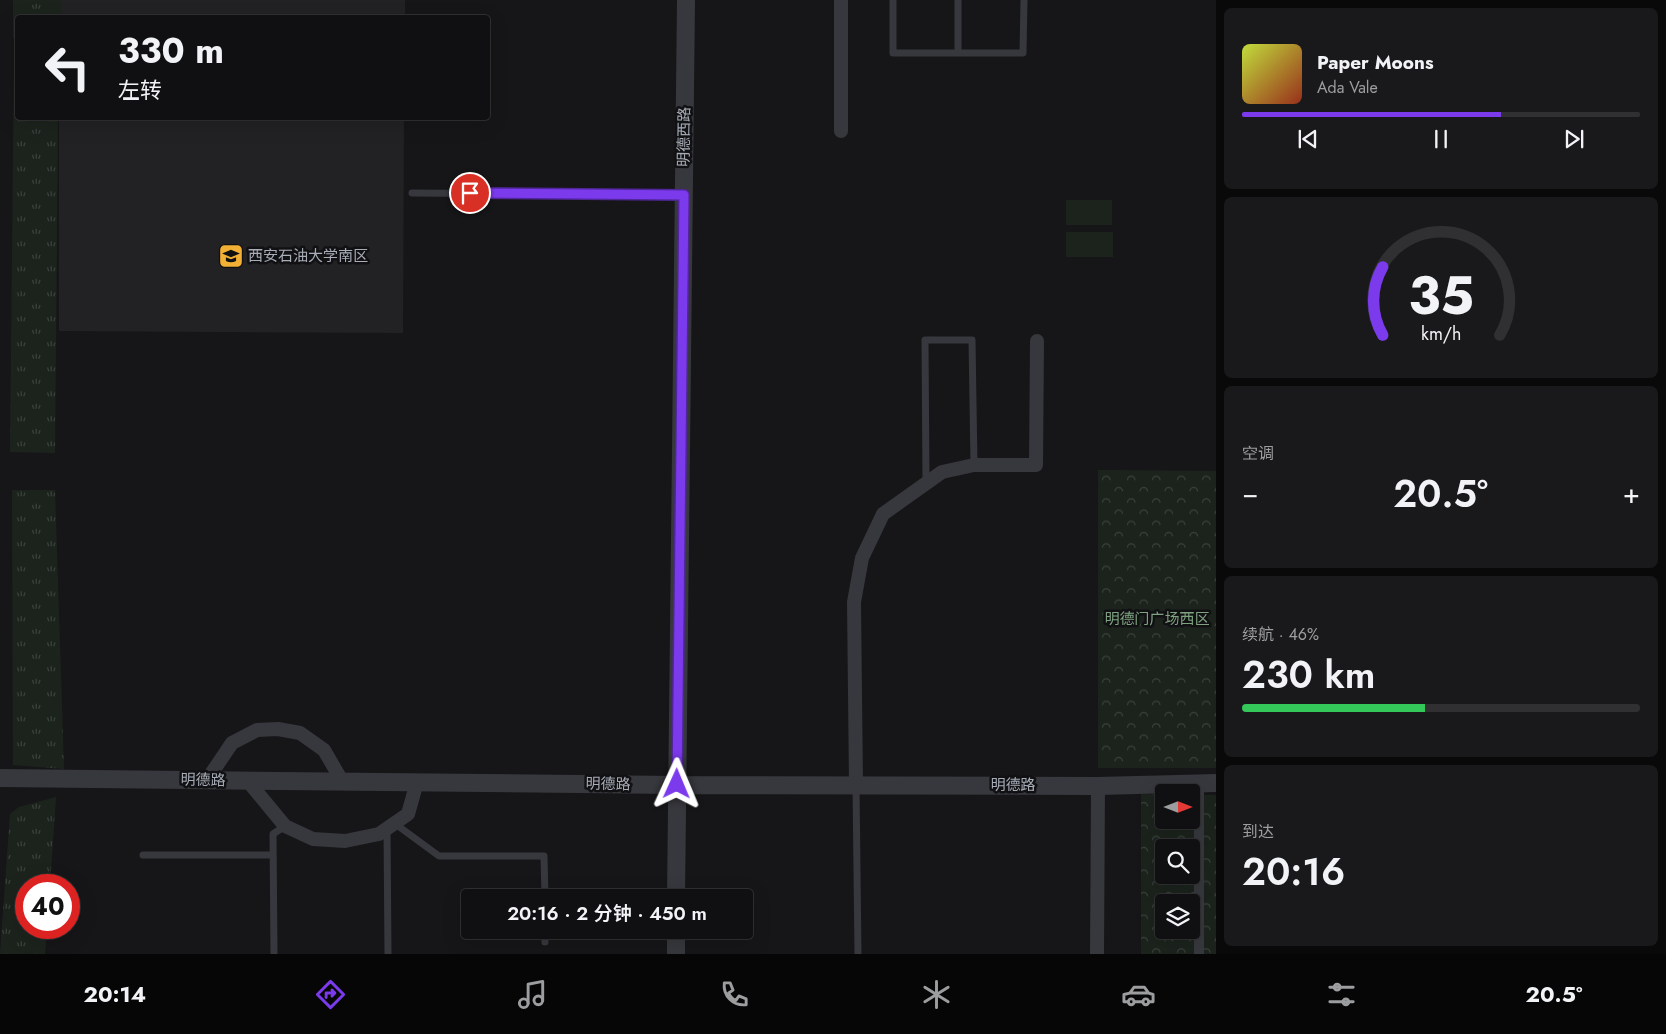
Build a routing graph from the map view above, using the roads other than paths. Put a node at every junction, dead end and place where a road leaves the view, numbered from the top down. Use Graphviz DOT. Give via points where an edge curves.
graph roads {
  1 [pos="686,0"];
  2 [pos="841,0"];
  3 [pos="893,0"];
  4 [pos="958,0"];
  5 [pos="1024,0"];
  6 [pos="958,53"];
  7 [pos="841,131"];
  8 [pos="412,193"];
  9 [pos="684,195"];
  10 [pos="1037,341"];
  11 [pos="974,465"];
  12 [pos="926,483"];
  13 [pos="0,778"];
  14 [pos="207,780"];
  15 [pos="247,780"];
  16 [pos="342,781"];
  17 [pos="417,782"];
  18 [pos="1208,783"];
  19 [pos="677,784"];
  20 [pos="856,785"];
  21 [pos="1098,786"];
  22 [pos="285,826"];
  23 [pos="391,826"];
  24 [pos="143,855"];
  25 [pos="273,855"];
  26 [pos="545,889"];
  27 [pos="676,889"];
  28 [pos="676,939"];
  29 [pos="274,954"];
  30 [pos="388,954"];
  31 [pos="676,954"];
  32 [pos="858,954"];
  33 [pos="1097,954"];
  34 [pos="1199,954"];
  1 -- 9 [label="street, 明德西路"];
  2 -- 7 [label="street"];
  3 -- 6 [label="lane" via="893,53"];
  4 -- 6 [label="lane"];
  5 -- 6 [label="lane" via="1023,53"];
  8 -- 9 [label="lane"];
  9 -- 19 [label="street, 明德西路"];
  10 -- 11 [label="street" via="1036,465"];
  11 -- 12 [label="street" via="942,472"];
  11 -- 12 [label="lane" via="972,340 925,340"];
  12 -- 20 [label="street" via="884,514 862,558 854,602"];
  13 -- 14 [label="street, 明德路"];
  14 -- 15 [label="street, 明德路"];
  14 -- 16 [label="street" via="232,743 256,730 278,729 300,733 324,750"];
  15 -- 16 [label="street, 明德路"];
  15 -- 22 [label="street"];
  16 -- 17 [label="street, 明德路"];
  17 -- 19 [label="street, 明德路"];
  17 -- 23 [label="street" via="408,814"];
  18 -- 21 [label="street, 明德路"];
  18 -- 34 [label="street"];
  19 -- 20 [label="street, 明德路"];
  19 -- 27 [label="street, 明德西路"];
  20 -- 21 [label="street, 明德路"];
  20 -- 32 [label="lane"];
  21 -- 33 [label="street"];
  22 -- 23 [label="street" via="313,839 345,841 379,834"];
  22 -- 25 [label="lane" via="273,834"];
  23 -- 26 [label="lane" via="439,856 544,856"];
  23 -- 30 [label="lane"];
  24 -- 25 [label="lane"];
  25 -- 29 [label="lane"];
  28 -- 31 [label="street"];
}
